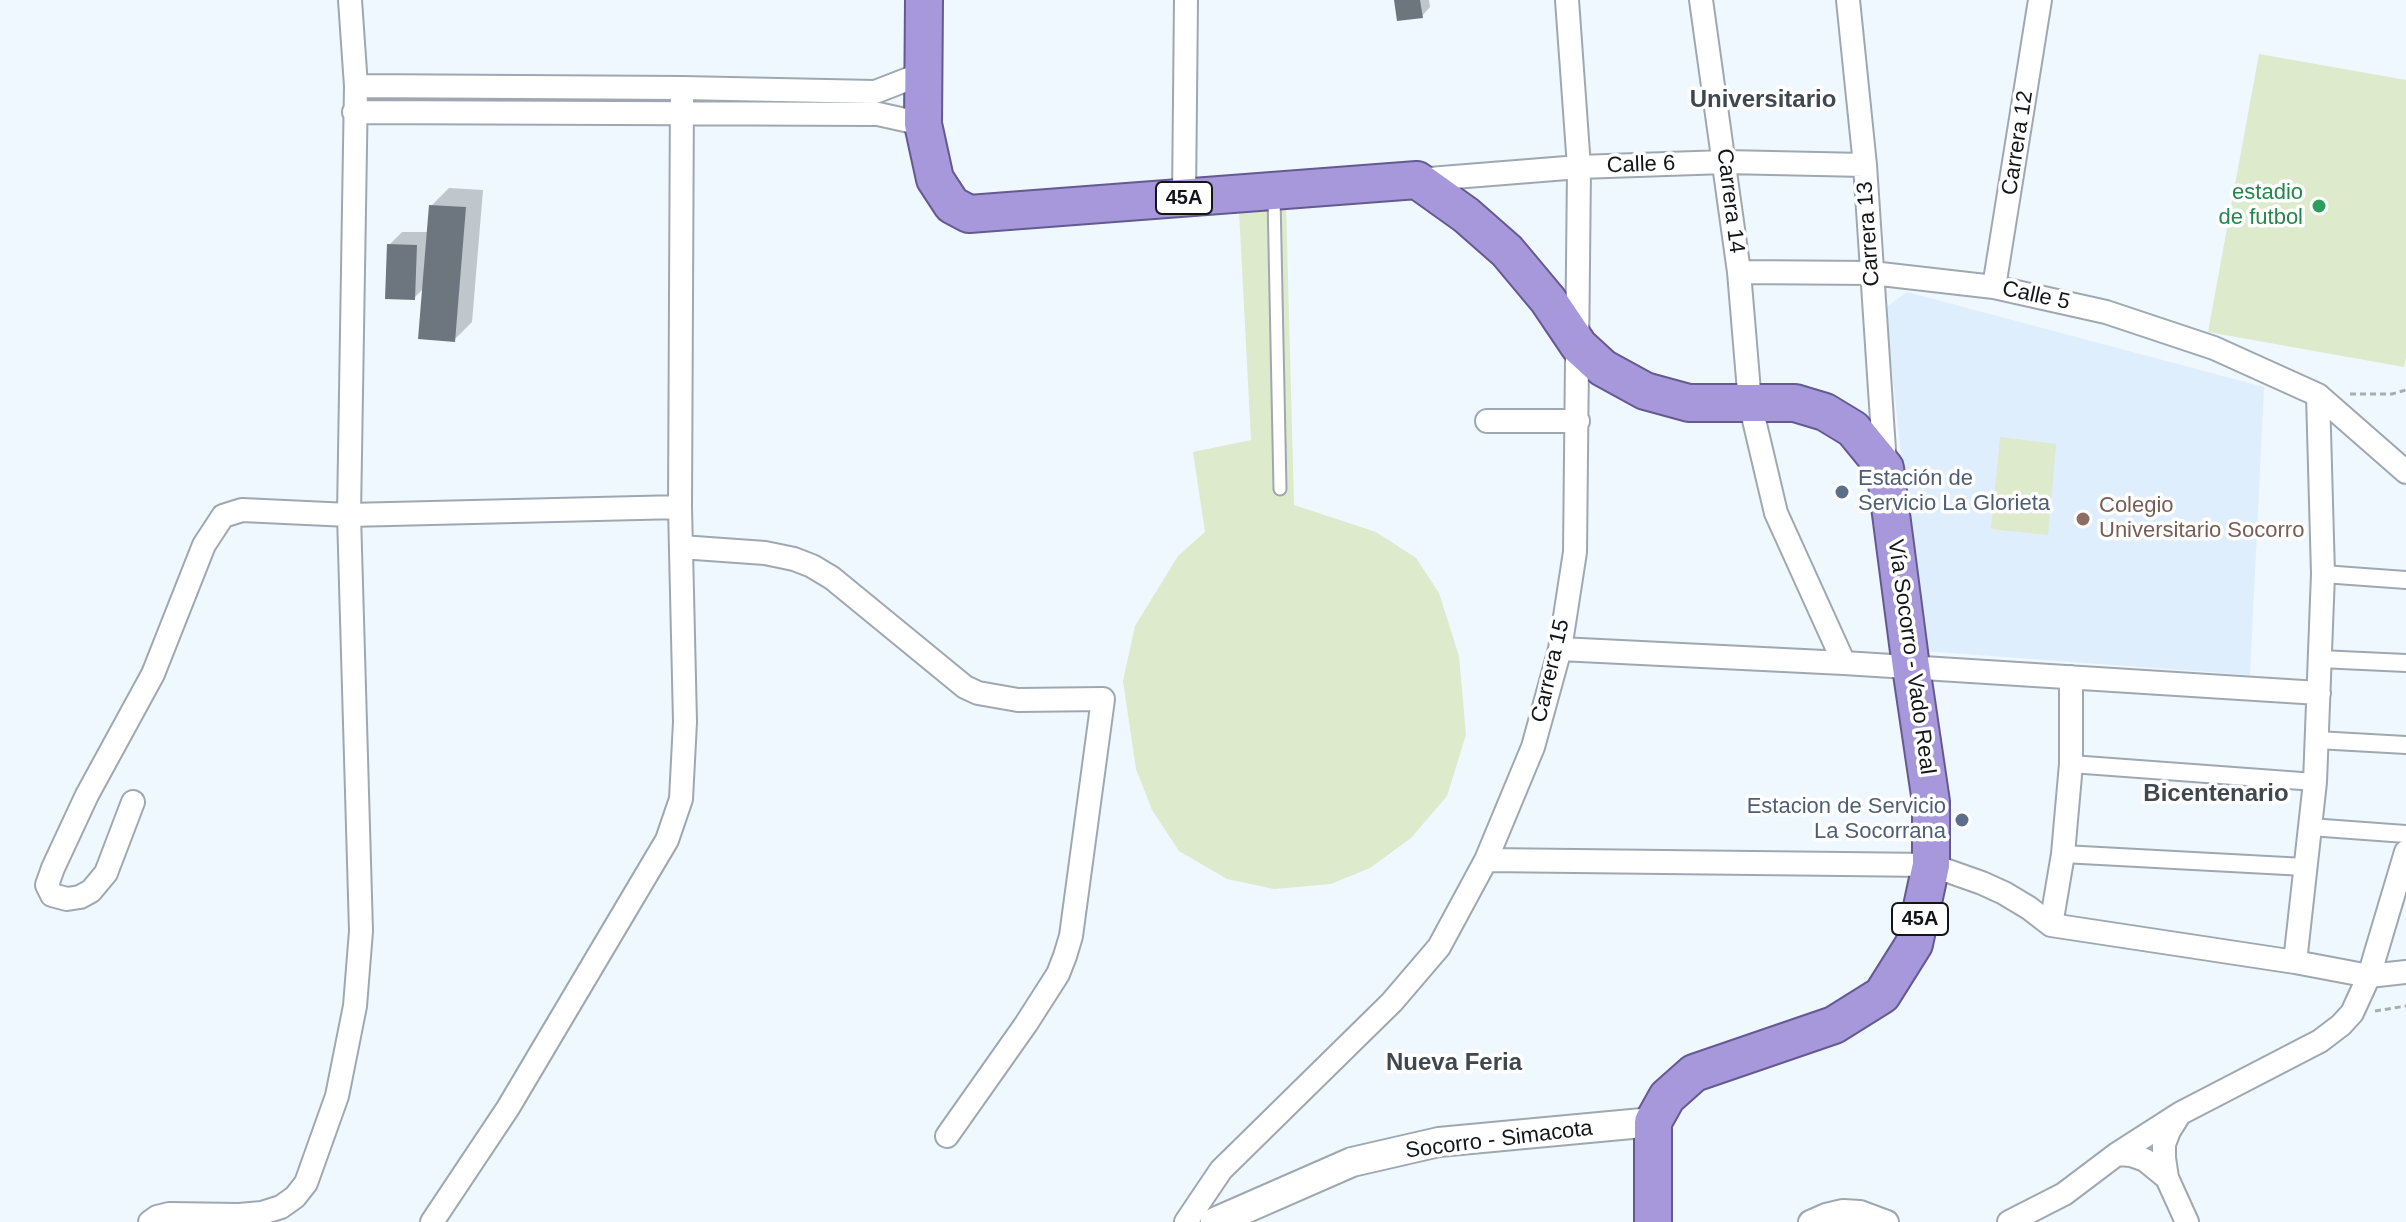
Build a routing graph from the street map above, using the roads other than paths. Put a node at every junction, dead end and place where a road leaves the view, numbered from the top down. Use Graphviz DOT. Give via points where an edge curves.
graph roads {
  1 [pos="350,0"];
  2 [pos="924,0"];
  3 [pos="1186,0"];
  4 [pos="1567,0"];
  5 [pos="1701,0"];
  6 [pos="1848,0"];
  7 [pos="2041,0"];
  8 [pos="924,73"];
  9 [pos="356,86"];
  10 [pos="682,88"];
  11 [pos="354,112"];
  12 [pos="682,113"];
  13 [pos="923,124"];
  14 [pos="1725,162"];
  15 [pos="1865,165"];
  16 [pos="1579,167"];
  17 [pos="1417,180"];
  18 [pos="1274,191"];
  19 [pos="1184,198"];
  20 [pos="1739,272"];
  21 [pos="1872,273"];
  22 [pos="1994,287"];
  23 [pos="1579,346"];
  24 [pos="2318,395"];
  25 [pos="1750,403"];
  26 [pos="1487,421"];
  27 [pos="1578,421"];
  28 [pos="1885,468"];
  29 [pos="2406,472"];
  30 [pos="1280,489"];
  31 [pos="680,507"];
  32 [pos="349,515"];
  33 [pos="681,547"];
  34 [pos="2323,574"];
  35 [pos="2406,580"];
  36 [pos="1560,649"];
  37 [pos="2320,659"];
  38 [pos="1844,663"];
  39 [pos="2406,663"];
  40 [pos="1911,667"];
  41 [pos="2071,677"];
  42 [pos="2319,693"];
  43 [pos="2317,740"];
  44 [pos="2406,745"];
  45 [pos="2071,764"];
  46 [pos="2315,782"];
  47 [pos="133,802"];
  48 [pos="2310,827"];
  49 [pos="2406,834"];
  50 [pos="2406,852"];
  51 [pos="2063,854"];
  52 [pos="1486,860"];
  53 [pos="1931,865"];
  54 [pos="2305,867"];
  55 [pos="2402,880"];
  56 [pos="2051,925"];
  57 [pos="2295,962"];
  58 [pos="2406,972"];
  59 [pos="2369,976"];
  60 [pos="2181,1113"];
  61 [pos="1653,1122"];
  62 [pos="947,1136"];
  63 [pos="2117,1154"];
  64 [pos="2167,1178"];
  65 [pos="150,1222"];
  66 [pos="432,1222"];
  67 [pos="1186,1222"];
  68 [pos="1215,1222"];
  69 [pos="1653,1222"];
  70 [pos="1810,1222"];
  71 [pos="1887,1222"];
  72 [pos="2009,1222"];
  73 [pos="2187,1222"];
  1 -- 9 [label="street"];
  2 -- 8 [label="highway, 45A"];
  3 -- 19 [label="street"];
  4 -- 16 [label="street, Carrera 15"];
  5 -- 14 [label="street, Carrera 14"];
  6 -- 15 [label="street, Carrera 13"];
  7 -- 22 [label="street, Carrera 12"];
  8 -- 10 [label="street" via="875,92"];
  8 -- 13 [label="highway, 45A"];
  9 -- 10 [label="street"];
  9 -- 11 [label="street"];
  10 -- 12 [label="street"];
  11 -- 12 [label="street"];
  11 -- 32 [label="street"];
  12 -- 13 [label="street" via="878,114"];
  12 -- 31 [label="street"];
  13 -- 19 [label="highway, 45A" via="935,179 952,205 969,214"];
  14 -- 15 [label="street, Calle 6"];
  14 -- 16 [label="street, Calle 6"];
  14 -- 20 [label="street, Carrera 14"];
  15 -- 21 [label="street, Carrera 13"];
  16 -- 17 [label="street, Calle 6"];
  16 -- 23 [label="street, Carrera 15"];
  17 -- 18 [label="highway, 45A"];
  17 -- 23 [label="highway" via="1507,251"];
  18 -- 19 [label="highway, 45A"];
  18 -- 30 [label="lane"];
  20 -- 21 [label="street, Calle 5"];
  20 -- 25 [label="street, Carrera 14"];
  21 -- 22 [label="street, Calle 5"];
  21 -- 28 [label="street, Carrera 13"];
  22 -- 24 [label="street, Calle 5" via="2146,325 2214,348"];
  23 -- 25 [label="highway" via="1603,368 1645,391 1689,403"];
  23 -- 27 [label="street, Carrera 15"];
  24 -- 29 [label="street, Calle 5"];
  24 -- 34 [label="street"];
  25 -- 28 [label="highway" via="1795,403 1825,412 1853,429"];
  25 -- 38 [label="street, Carrera 14" via="1776,513"];
  26 -- 27 [label="street"];
  27 -- 36 [label="street, Carrera 15" via="1575,552"];
  28 -- 40 [label="highway, Vía Socorro - Vado Real / 45A"];
  31 -- 32 [label="street"];
  31 -- 33 [label="street"];
  32 -- 47 [label="street" via="242,510 215,525 153,674 53,868 47,885 52,895 67,899 91,891 106,873"];
  32 -- 65 [label="street" via="361,931 355,1006 337,1096 306,1183 281,1207 239,1215 169,1214"];
  33 -- 62 [label="street" via="765,553 812,566 978,693 1018,700 1103,699 1065,956 1026,1024"];
  33 -- 66 [label="street" via="685,722 681,799 667,840 508,1108"];
  34 -- 35 [label="street"];
  34 -- 37 [label="street"];
  36 -- 38 [label="street"];
  36 -- 52 [label="street, Carrera 15" via="1533,747"];
  37 -- 39 [label="street"];
  37 -- 42 [label="street"];
  38 -- 40 [label="street"];
  40 -- 41 [label="street"];
  40 -- 53 [label="highway, Vía Socorro - Vado Real / 45A" via="1931,802"];
  41 -- 42 [label="street"];
  41 -- 45 [label="street"];
  42 -- 43 [label="street"];
  43 -- 44 [label="street"];
  43 -- 46 [label="street"];
  45 -- 46 [label="street"];
  45 -- 51 [label="street"];
  46 -- 48 [label="street"];
  48 -- 49 [label="street"];
  48 -- 54 [label="street"];
  50 -- 55 [label="street"];
  51 -- 54 [label="street"];
  51 -- 56 [label="street"];
  52 -- 53 [label="street"];
  52 -- 67 [label="street, Carrera 15" via="1439,947 1392,1002 1221,1170"];
  53 -- 56 [label="street" via="2004,893"];
  53 -- 61 [label="highway, Vía Socorro - Vado Real / 45A" via="1914,944 1882,995 1834,1025 1694,1073 1667,1097"];
  54 -- 57 [label="street"];
  55 -- 59 [label="street"];
  56 -- 57 [label="street"];
  57 -- 59 [label="street"];
  58 -- 59 [label="street"];
  59 -- 60 [label="street" via="2352,1013 2320,1041"];
  60 -- 63 [label="street"];
  60 -- 64 [label="street" via="2164,1144"];
  61 -- 68 [label="street, Socorro - Simacota" via="1439,1142 1366,1158"];
  61 -- 69 [label="highway"];
  63 -- 64 [label="street" via="2145,1160"];
  63 -- 72 [label="street" via="2064,1194"];
  64 -- 73 [label="street"];
  70 -- 71 [label="street" via="1843,1211"];
}
